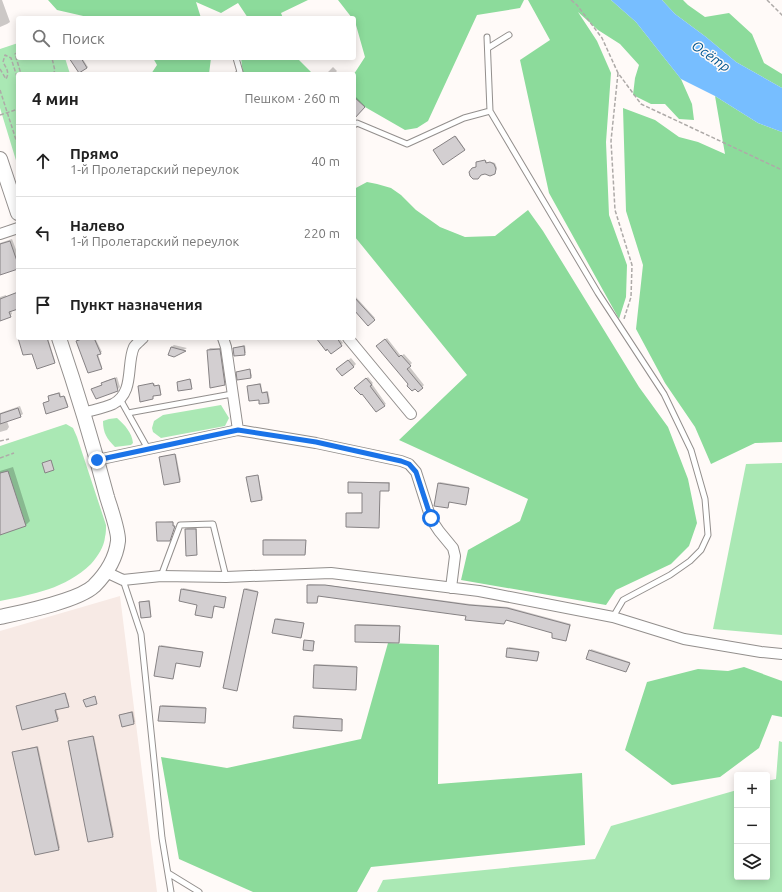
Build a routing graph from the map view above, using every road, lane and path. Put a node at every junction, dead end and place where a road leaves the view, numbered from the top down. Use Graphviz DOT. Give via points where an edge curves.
graph roads {
  1 [pos="571,0"];
  2 [pos="766,0"];
  3 [pos="782,17"];
  4 [pos="509,35"];
  5 [pos="487,37"];
  6 [pos="488,48"];
  7 [pos="16,60"];
  8 [pos="52,60"];
  9 [pos="237,60"];
  10 [pos="0,69"];
  11 [pos="20,72"];
  12 [pos="53,72"];
  13 [pos="240,72"];
  14 [pos="618,73"];
  15 [pos="16,74"];
  16 [pos="0,90"];
  17 [pos="16,110"];
  18 [pos="490,112"];
  19 [pos="7,113"];
  20 [pos="0,116"];
  21 [pos="356,123"];
  22 [pos="16,140"];
  23 [pos="0,159"];
  24 [pos="782,170"];
  25 [pos="16,207"];
  26 [pos="16,229"];
  27 [pos="0,234"];
  28 [pos="620,329"];
  29 [pos="60,340"];
  30 [pos="141,340"];
  31 [pos="224,340"];
  32 [pos="350,340"];
  33 [pos="232,394"];
  34 [pos="120,399"];
  35 [pos="83,413"];
  36 [pos="128,413"];
  37 [pos="412,414"];
  38 [pos="238,430"];
  39 [pos="9,438"];
  40 [pos="0,441"];
  41 [pos="148,450"];
  42 [pos="14,453"];
  43 [pos="0,458"];
  44 [pos="97,460"];
  45 [pos="106,572"];
  46 [pos="161,576"];
  47 [pos="226,577"];
  48 [pos="123,580"];
  49 [pos="451,588"];
  50 [pos="0,616"];
  51 [pos="613,617"];
  52 [pos="782,654"];
  53 [pos="168,873"];
  54 [pos="171,892"];
  55 [pos="199,892"];
  1 -- 14 [label="path" via="577,4 602,38"];
  2 -- 3 [label="path"];
  4 -- 6 [label="lane"];
  5 -- 6 [label="lane"];
  6 -- 18 [label="lane"];
  7 -- 11 [label="path"];
  8 -- 12 [label="path"];
  9 -- 13 [label="lane"];
  10 -- 15 [label="path" via="6,79 8,71 3,62 6,55 11,58"];
  14 -- 24 [label="path" via="641,104"];
  14 -- 28 [label="path" via="611,141 615,210 632,265 631,297"];
  16 -- 19 [label="path"];
  17 -- 19 [label="path"];
  18 -- 21 [label="lane" via="464,118 407,144"];
  18 -- 28 [label="lane"];
  19 -- 20 [label="path"];
  19 -- 22 [label="path"];
  23 -- 25 [label="main road"];
  26 -- 27 [label="street"];
  28 -- 51 [label="lane" via="664,394 691,450 705,499 708,535 701,550 690,561 670,575 623,600"];
  29 -- 35 [label="main road"];
  30 -- 34 [label="street" via="135,346 125,392"];
  31 -- 33 [label="street"];
  32 -- 37 [label="street"];
  33 -- 36 [label="lane"];
  33 -- 38 [label="street"];
  34 -- 35 [label="street" via="113,404"];
  34 -- 36 [label="lane"];
  35 -- 44 [label="main road"];
  36 -- 41 [label="lane"];
  38 -- 41 [label="street"];
  38 -- 49 [label="street" via="316,442 409,464 416,472 431,518 438,531 453,548 455,556"];
  39 -- 40 [label="path"];
  41 -- 44 [label="street"];
  42 -- 43 [label="path"];
  44 -- 45 [label="main road" via="118,539 114,556"];
  45 -- 48 [label="street"];
  45 -- 50 [label="main road" via="93,587 76,596 40,608"];
  46 -- 47 [label="street"];
  46 -- 47 [label="lane" via="180,525 213,524"];
  46 -- 48 [label="street"];
  47 -- 49 [label="street" via="331,573"];
  48 -- 53 [label="lane" via="141,634 162,838"];
  49 -- 51 [label="street"];
  51 -- 52 [label="street" via="684,639"];
  53 -- 54 [label="lane"];
  53 -- 55 [label="lane"];
}
